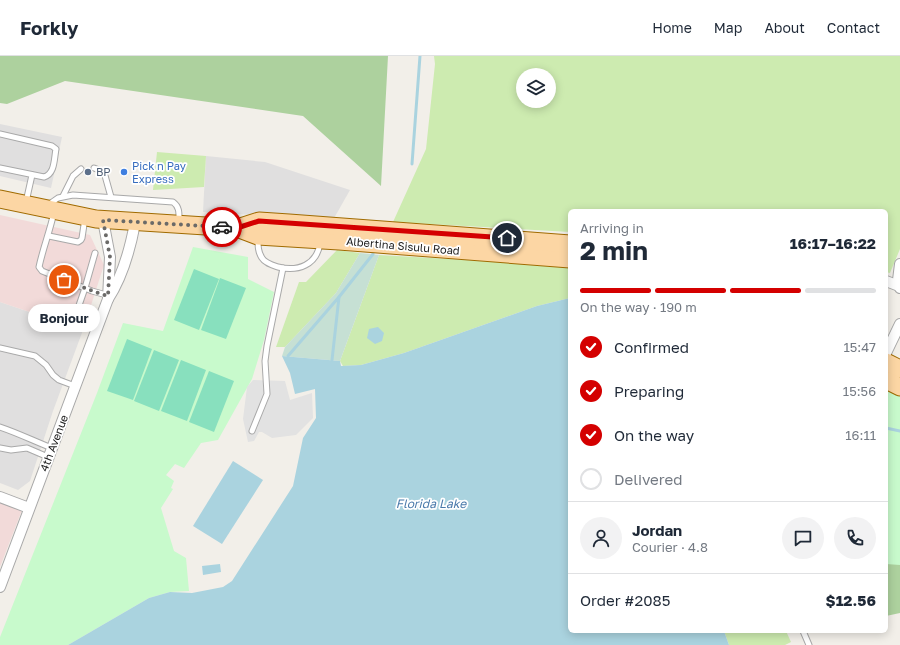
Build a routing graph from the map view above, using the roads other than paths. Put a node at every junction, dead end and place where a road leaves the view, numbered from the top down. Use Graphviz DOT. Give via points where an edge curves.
graph roads {
  1 [pos="0,134"];
  2 [pos="0,168"];
  3 [pos="81,168"];
  4 [pos="94,168"];
  5 [pos="32,175"];
  6 [pos="63,196"];
  7 [pos="111,197"];
  8 [pos="0,199"];
  9 [pos="26,205"];
  10 [pos="49,210"];
  11 [pos="85,218"];
  12 [pos="103,220"];
  13 [pos="135,223"];
  14 [pos="179,225"];
  15 [pos="258,229"];
  16 [pos="49,236"];
  17 [pos="320,240"];
  18 [pos="568,244"];
  19 [pos="95,253"];
  20 [pos="568,259"];
  21 [pos="900,264"];
  22 [pos="284,268"];
  23 [pos="888,282"];
  24 [pos="900,287"];
  25 [pos="86,288"];
  26 [pos="109,297"];
  27 [pos="900,324"];
  28 [pos="98,326"];
  29 [pos="0,348"];
  30 [pos="888,349"];
  31 [pos="888,363"];
  32 [pos="900,369"];
  33 [pos="888,381"];
  34 [pos="75,386"];
  35 [pos="900,387"];
  36 [pos="0,427"];
  37 [pos="252,431"];
  38 [pos="0,448"];
  39 [pos="50,453"];
  40 [pos="0,497"];
  41 [pos="29,508"];
  42 [pos="0,587"];
  43 [pos="804,633"];
  44 [pos="809,645"];
  1 -- 5 [label="lane" via="56,149 50,174 44,177"];
  2 -- 5 [label="lane"];
  3 -- 6 [label="lane" via="73,176"];
  4 -- 7 [label="lane" via="104,172"];
  5 -- 9 [label="lane"];
  6 -- 7 [label="lane"];
  6 -- 10 [label="lane" via="54,200"];
  7 -- 14 [label="lane" via="173,202 178,208"];
  8 -- 9 [label="main road, Albertina Sisulu Road"];
  9 -- 10 [label="main road, Albertina Sisulu Road"];
  10 -- 11 [label="main road, Albertina Sisulu Road"];
  10 -- 16 [label="lane"];
  11 -- 12 [label="main road, Albertina Sisulu Road"];
  11 -- 16 [label="lane" via="82,238 78,242"];
  12 -- 13 [label="main road, Albertina Sisulu Road"];
  12 -- 26 [label="street, 4th Avenue" via="110,257"];
  13 -- 14 [label="main road, Albertina Sisulu Road"];
  13 -- 26 [label="street, 4th Avenue" via="122,271"];
  14 -- 15 [label="main road, Albertina Sisulu Road"];
  15 -- 17 [label="main road, Albertina Sisulu Road"];
  15 -- 18 [label="main road, Albertina Sisulu Road" via="478,236"];
  15 -- 22 [label="lane" via="258,249 262,258 273,266"];
  16 -- 25 [label="lane" via="44,246 40,267 42,271"];
  17 -- 20 [label="main road, Albertina Sisulu Road"];
  17 -- 22 [label="lane" via="318,253 311,261 300,267"];
  19 -- 25 [label="lane"];
  21 -- 24 [label="street"];
  22 -- 37 [label="lane" via="267,346 267,394"];
  23 -- 24 [label="street"];
  25 -- 26 [label="lane"];
  25 -- 28 [label="lane" via="76,318"];
  26 -- 28 [label="street, 4th Avenue"];
  27 -- 30 [label="street"];
  28 -- 34 [label="street, 4th Avenue"];
  29 -- 34 [label="lane" via="36,356 59,380"];
  31 -- 32 [label="main road"];
  33 -- 35 [label="main road"];
  34 -- 39 [label="street, 4th Avenue"];
  36 -- 39 [label="lane" via="20,433"];
  38 -- 39 [label="lane" via="27,448"];
  39 -- 41 [label="street, 4th Avenue"];
  40 -- 41 [label="street"];
  41 -- 42 [label="street, 4th Avenue"];
  43 -- 44 [label="lane"];
}
